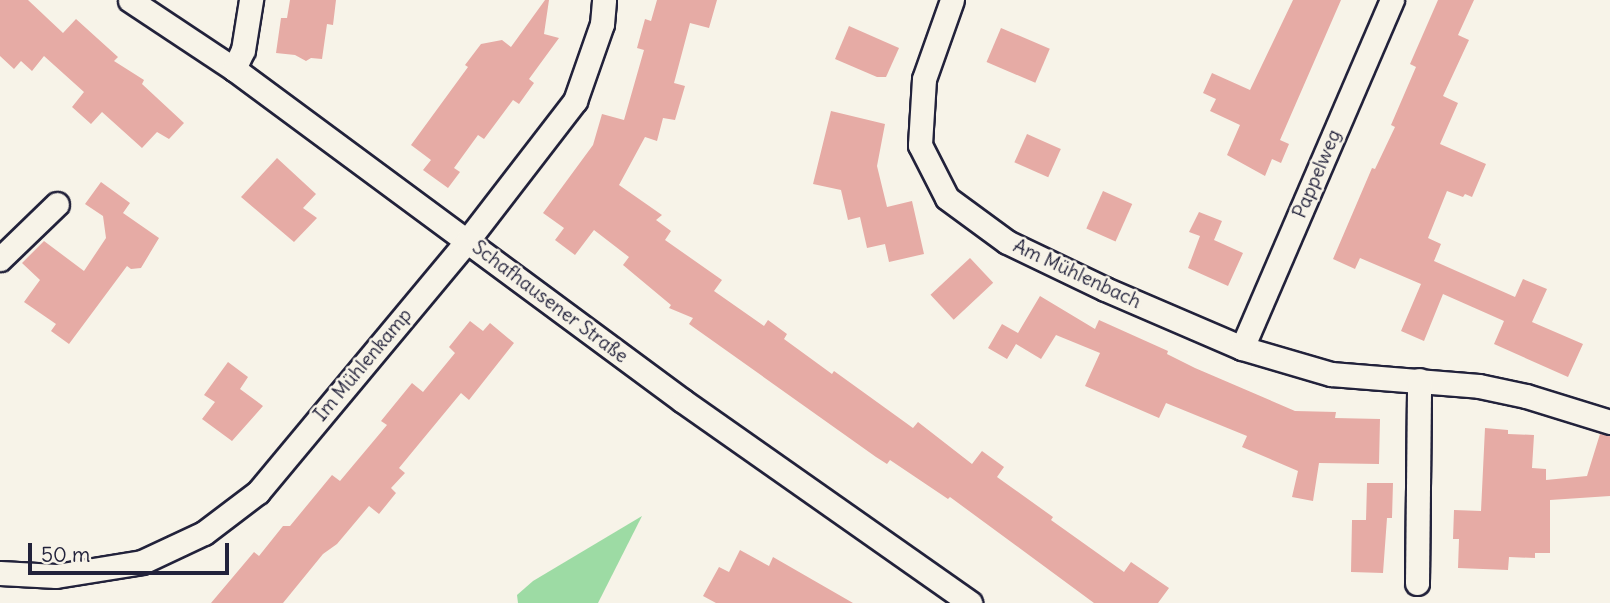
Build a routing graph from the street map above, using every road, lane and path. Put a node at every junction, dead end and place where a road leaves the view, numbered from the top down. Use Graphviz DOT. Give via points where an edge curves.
graph roads {
  1 [pos="130,0"];
  2 [pos="251,0"];
  3 [pos="604,0"];
  4 [pos="952,0"];
  5 [pos="1392,0"];
  6 [pos="234,69"];
  7 [pos="57,205"];
  8 [pos="467,241"];
  9 [pos="0,259"];
  10 [pos="1242,348"];
  11 [pos="1419,380"];
  12 [pos="1610,422"];
  13 [pos="0,573"];
  14 [pos="1418,583"];
  15 [pos="970,603"];
  1 -- 6 [label="street, Schafhausener Straße"];
  2 -- 6 [label="street" via="243,50"];
  3 -- 8 [label="street, Im Mühlenkamp" via="602,24 575,101"];
  4 -- 10 [label="street, Am Mühlenbach" via="924,79 920,145 947,198 1007,242"];
  5 -- 10 [label="street, Pappelweg"];
  6 -- 8 [label="street, Schafhausener Straße"];
  7 -- 9 [label="street"];
  8 -- 13 [label="street, Im Mühlenkamp" via="258,492 204,533 142,562 56,576"];
  8 -- 15 [label="street, Schafhausener Straße" via="683,401"];
  10 -- 11 [label="street, Am Mühlenbach" via="1331,374"];
  11 -- 12 [label="street, Am Mühlenbach" via="1526,396"];
  11 -- 14 [label="street"];
}
